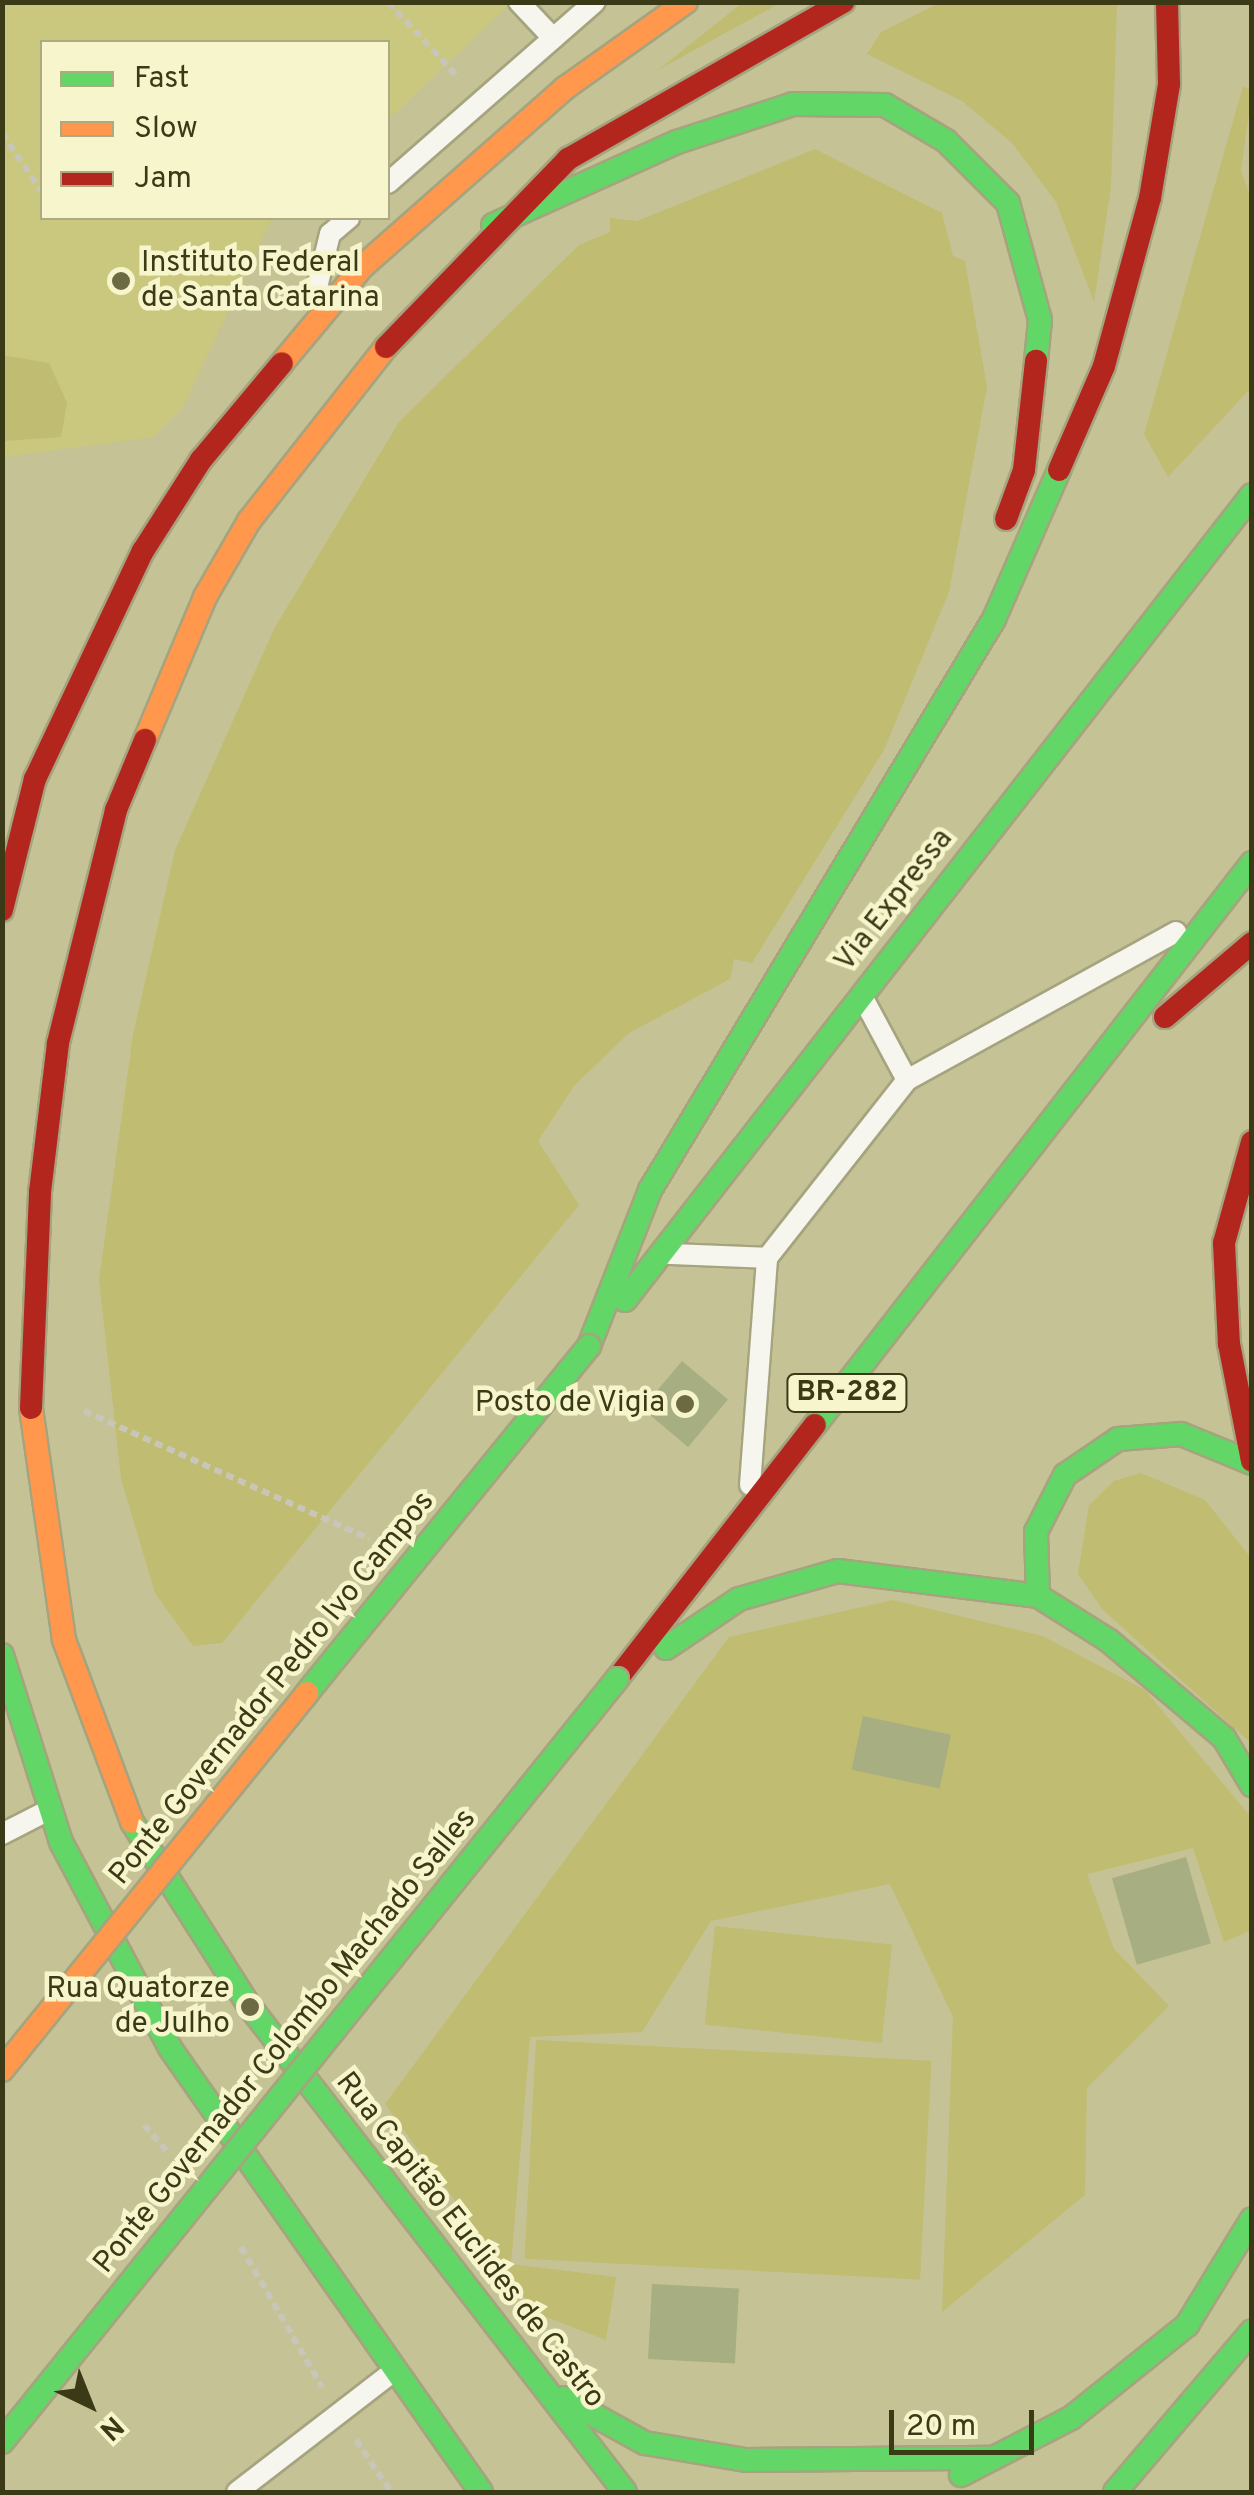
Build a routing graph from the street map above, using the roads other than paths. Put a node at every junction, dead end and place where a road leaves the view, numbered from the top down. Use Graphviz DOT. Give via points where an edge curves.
graph roads {
  1 [pos="518,2"];
  2 [pos="595,2"];
  3 [pos="686,2"];
  4 [pos="843,2"];
  5 [pos="1167,2"];
  6 [pos="553,38"];
  7 [pos="390,181"];
  8 [pos="347,220"];
  9 [pos="493,224"];
  10 [pos="307,324"];
  11 [pos="1252,495"];
  12 [pos="928,723"];
  13 [pos="35,779"];
  14 [pos="116,810"];
  15 [pos="1252,863"];
  16 [pos="2,910"];
  17 [pos="1216,910"];
  18 [pos="1252,942"];
  19 [pos="861,995"];
  20 [pos="907,1080"];
  21 [pos="1070,1102"];
  22 [pos="1252,1142"];
  23 [pos="661,1254"];
  24 [pos="767,1258"];
  25 [pos="589,1346"];
  26 [pos="1252,1462"];
  27 [pos="748,1522"];
  28 [pos="1038,1596"];
  29 [pos="2,1656"];
  30 [pos="617,1679"];
  31 [pos="1252,1785"];
  32 [pos="50,1809"];
  33 [pos="2,1834"];
  34 [pos="2,2070"];
  35 [pos="1252,2220"];
  36 [pos="1252,2331"];
  37 [pos="396,2370"];
  38 [pos="544,2388"];
  39 [pos="2,2442"];
  40 [pos="992,2458"];
  41 [pos="944,2484"];
  42 [pos="236,2492"];
  43 [pos="481,2492"];
  44 [pos="625,2492"];
  45 [pos="1115,2492"];
  1 -- 6 [label="lane"];
  2 -- 6 [label="lane"];
  3 -- 10 [label="main road" via="473,164"];
  4 -- 9 [label="main road, Rua Capitão Euclides de Castro" via="643,110 568,158"];
  5 -- 12 [label="main road" via="1169,84 1150,198 1104,366 994,619"];
  6 -- 7 [label="lane"];
  8 -- 10 [label="lane" via="330,234"];
  9 -- 12 [label="main road" via="677,142 793,104 885,104 946,141 1008,203 1040,320 1024,470"];
  9 -- 14 [label="main road, Rua Capitão Euclides de Castro" via="250,521 205,596"];
  10 -- 13 [label="main road" via="144,551"];
  11 -- 19 [label="main road, Via Expressa"];
  12 -- 25 [label="main road" via="650,1190"];
  13 -- 14 [label="main road"];
  13 -- 16 [label="main road"];
  14 -- 38 [label="main road, Rua Capitão Euclides de Castro" via="58,1044 31,1190 28,1386 64,1640 138,1839 239,1992"];
  15 -- 17 [label="main road, BR-282"];
  17 -- 20 [label="lane"];
  17 -- 21 [label="main road, BR-282"];
  18 -- 21 [label="main road"];
  19 -- 20 [label="lane"];
  19 -- 23 [label="main road, Via Expressa"];
  20 -- 24 [label="lane"];
  21 -- 27 [label="main road, BR-282"];
  22 -- 26 [label="main road" via="1224,1243 1229,1344"];
  23 -- 24 [label="lane"];
  23 -- 25 [label="main road, Via Expressa"];
  24 -- 27 [label="lane"];
  25 -- 34 [label="main road, Ponte Governador Pedro Ivo Campos, bridge"];
  26 -- 28 [label="main road" via="1182,1434 1118,1440 1065,1475 1050,1504 1036,1532"];
  27 -- 30 [label="main road, BR-282"];
  28 -- 30 [label="main road" via="838,1571 740,1599"];
  28 -- 31 [label="main road" via="1108,1640 1224,1738"];
  29 -- 32 [label="main road"];
  30 -- 39 [label="main road, Ponte Governador Colombo Machado Salles, bridge"];
  32 -- 33 [label="lane"];
  32 -- 37 [label="main road" via="170,2048"];
  35 -- 40 [label="main road" via="1187,2325 1070,2418"];
  36 -- 45 [label="main road"];
  37 -- 42 [label="lane"];
  37 -- 43 [label="main road"];
  38 -- 40 [label="main road" via="644,2443 746,2460"];
  38 -- 44 [label="main road, Rua Capitão Euclides de Castro"];
  40 -- 41 [label="main road"];
}
